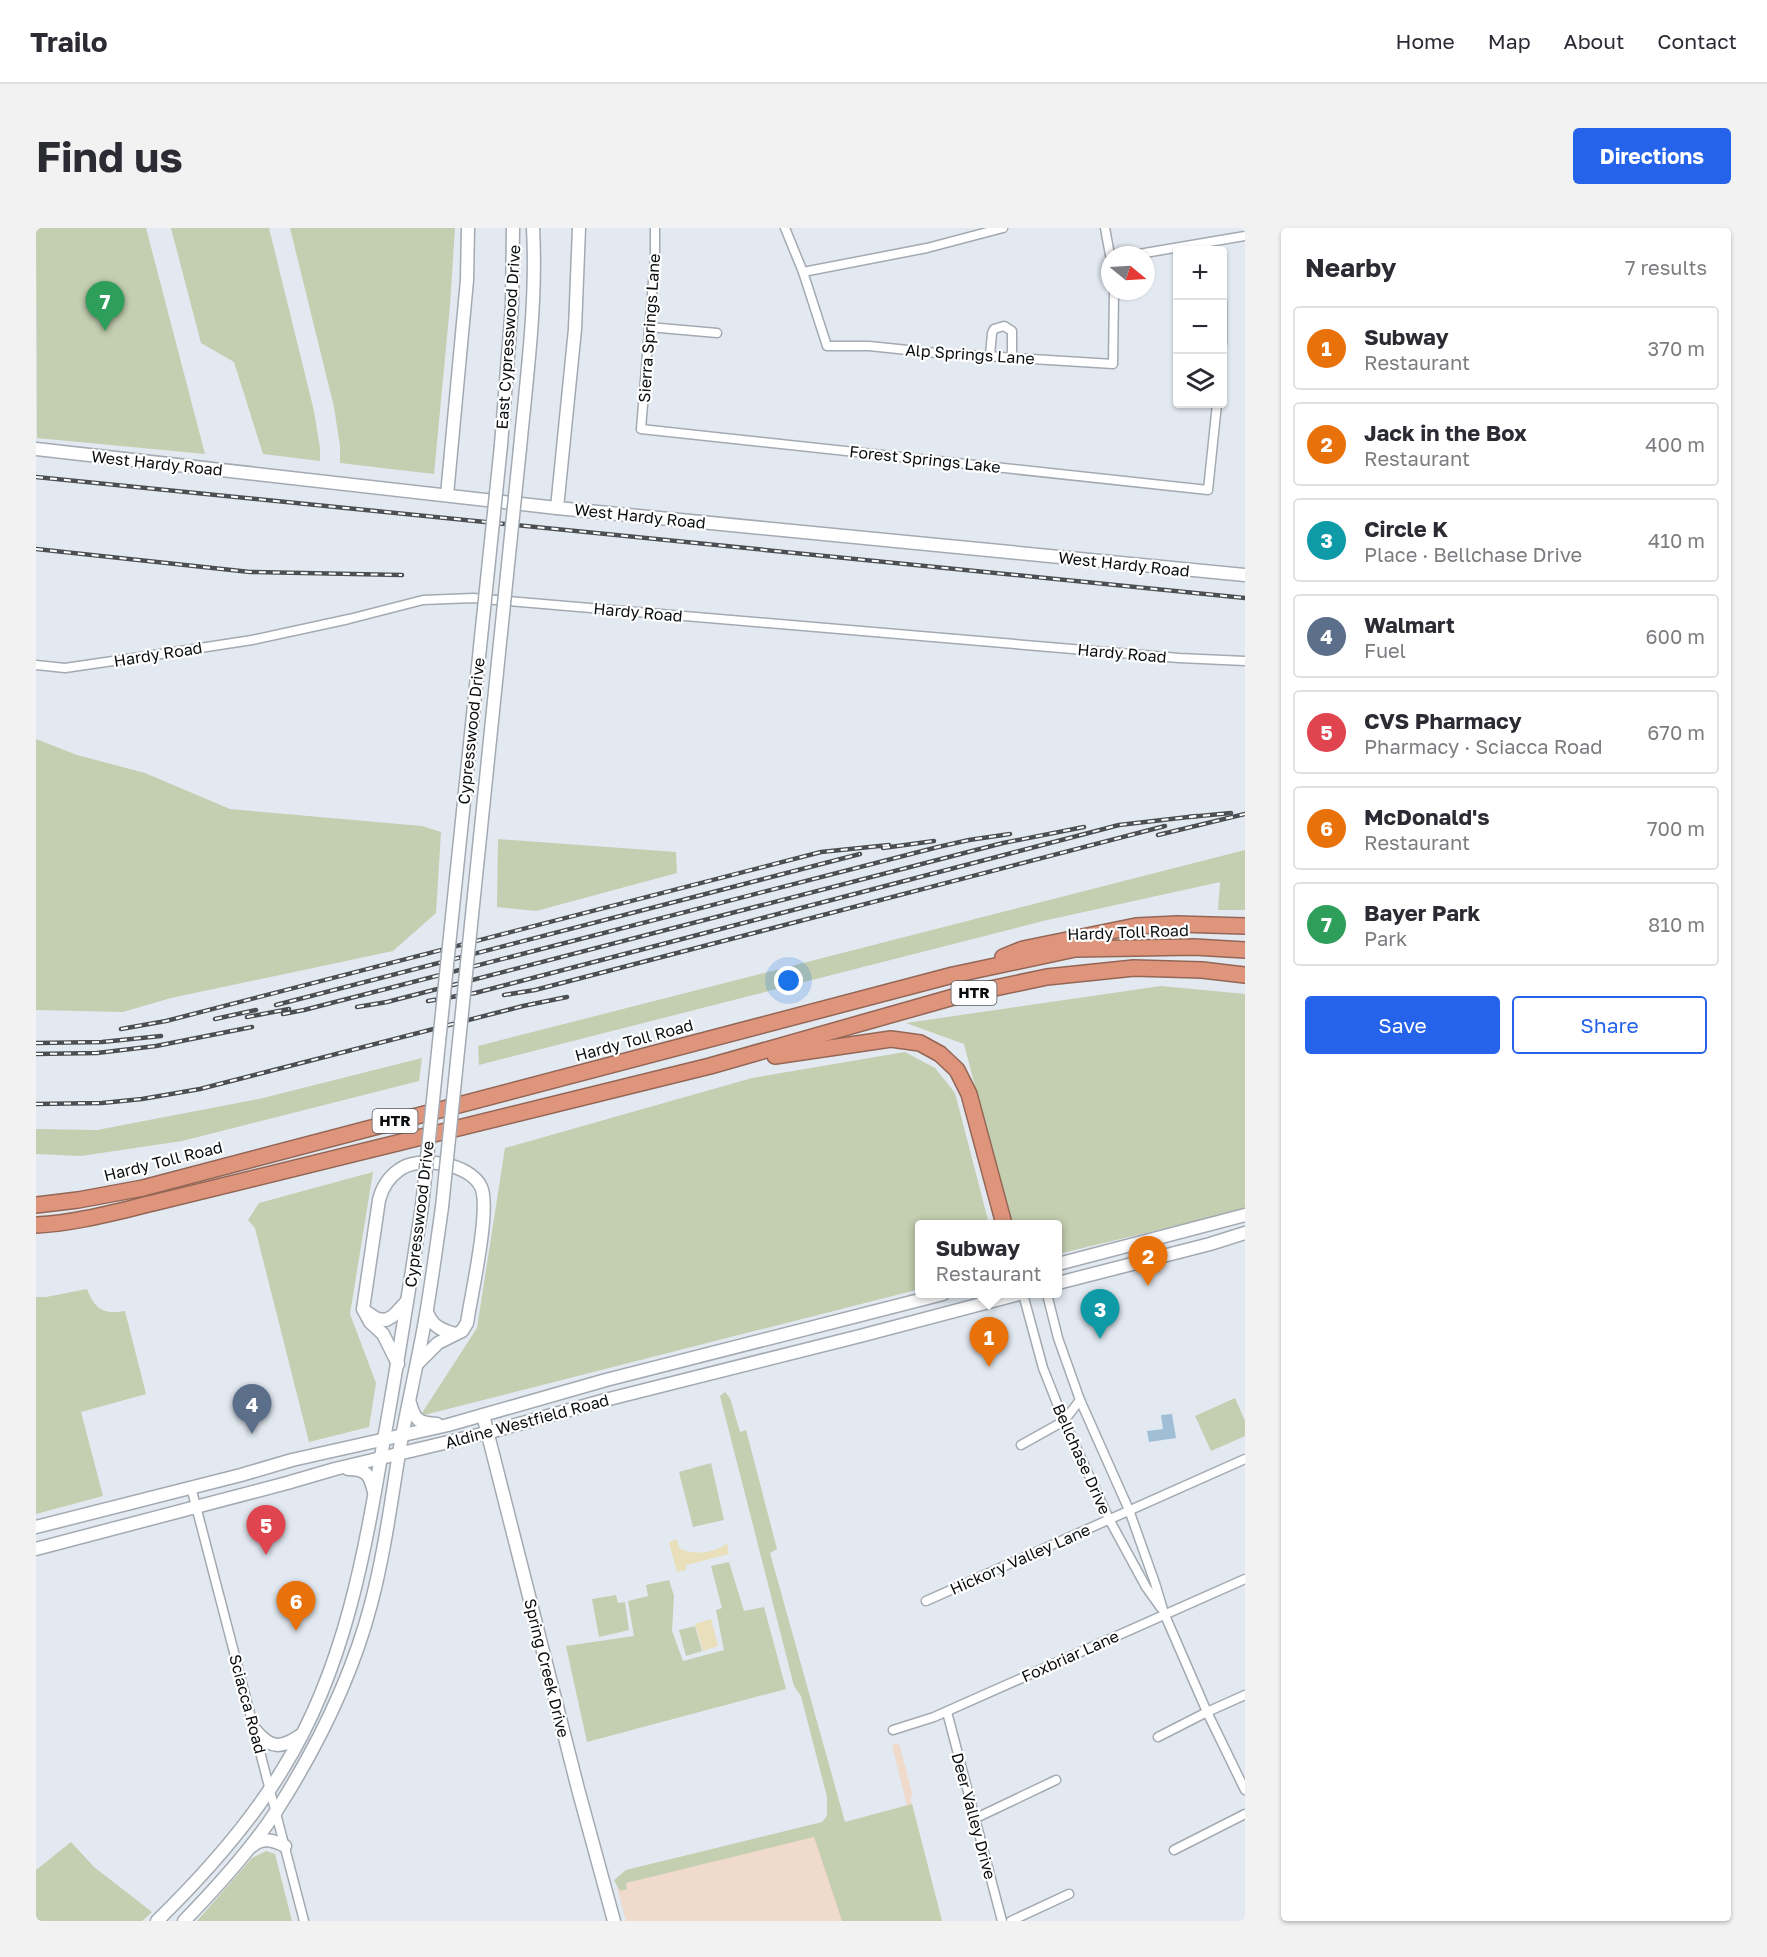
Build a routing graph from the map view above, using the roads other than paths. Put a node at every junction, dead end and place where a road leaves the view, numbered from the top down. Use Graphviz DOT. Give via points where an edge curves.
graph roads {
  1 [pos="507,228"];
  2 [pos="513,228"];
  3 [pos="533,228"];
  4 [pos="538,228"];
  5 [pos="578,228"];
  6 [pos="655,228"];
  7 [pos="785,228"];
  8 [pos="1003,228"];
  9 [pos="1105,228"];
  10 [pos="467,229"];
  11 [pos="1245,236"];
  12 [pos="1108,246"];
  13 [pos="1215,246"];
  14 [pos="1173,251"];
  15 [pos="1155,253"];
  16 [pos="535,263"];
  17 [pos="803,272"];
  18 [pos="1114,300"];
  19 [pos="512,305"];
  20 [pos="649,327"];
  21 [pos="717,333"];
  22 [pos="990,356"];
  23 [pos="1012,357"];
  24 [pos="1217,408"];
  25 [pos="641,429"];
  26 [pos="501,445"];
  27 [pos="520,448"];
  28 [pos="36,449"];
  29 [pos="447,495"];
  30 [pos="557,508"];
  31 [pos="1245,575"];
  32 [pos="1245,661"];
  33 [pos="36,665"];
  34 [pos="1245,926"];
  35 [pos="1245,950"];
  36 [pos="953,975"];
  37 [pos="1245,975"];
  38 [pos="710,1066"];
  39 [pos="36,1205"];
  40 [pos="1239,1217"];
  41 [pos="1003,1220"];
  42 [pos="36,1225"];
  43 [pos="1241,1234"];
  44 [pos="1062,1263"];
  45 [pos="1062,1282"];
  46 [pos="924,1298"];
  47 [pos="1002,1298"];
  48 [pos="1022,1298"];
  49 [pos="1048,1298"];
  50 [pos="407,1300"];
  51 [pos="363,1310"];
  52 [pos="427,1312"];
  53 [pos="856,1316"];
  54 [pos="455,1334"];
  55 [pos="861,1336"];
  56 [pos="732,1347"];
  57 [pos="398,1364"];
  58 [pos="417,1365"];
  59 [pos="736,1367"];
  60 [pos="606,1380"];
  61 [pos="609,1399"];
  62 [pos="1080,1400"];
  63 [pos="410,1401"];
  64 [pos="483,1415"];
  65 [pos="1064,1421"];
  66 [pos="448,1425"];
  67 [pos="486,1433"];
  68 [pos="403,1435"];
  69 [pos="384,1439"];
  70 [pos="1021,1445"];
  71 [pos="399,1453"];
  72 [pos="381,1458"];
  73 [pos="1245,1459"];
  74 [pos="335,1469"];
  75 [pos="191,1487"];
  76 [pos="375,1493"];
  77 [pos="196,1508"];
  78 [pos="1129,1509"];
  79 [pos="1109,1519"];
  80 [pos="38,1527"];
  81 [pos="41,1547"];
  82 [pos="1245,1579"];
  83 [pos="926,1601"];
  84 [pos="1164,1613"];
  85 [pos="344,1630"];
  86 [pos="361,1636"];
  87 [pos="1245,1695"];
  88 [pos="947,1712"];
  89 [pos="1207,1712"];
  90 [pos="893,1730"];
  91 [pos="255,1731"];
  92 [pos="302,1734"];
  93 [pos="1158,1737"];
  94 [pos="1056,1780"];
  95 [pos="270,1788"];
  96 [pos="1245,1790"];
  97 [pos="276,1811"];
  98 [pos="1245,1814"];
  99 [pos="974,1819"];
  100 [pos="285,1846"];
  101 [pos="1174,1850"];
  102 [pos="244,1852"];
  103 [pos="1069,1894"];
  104 [pos="181,1898"];
  105 [pos="187,1918"];
  106 [pos="158,1921"];
  107 [pos="304,1921"];
  108 [pos="614,1921"];
  109 [pos="1002,1921"];
  110 [pos="1011,1921"];
  1 -- 19 [label="main road"];
  2 -- 19 [label="main road, East Cypresswood Drive"];
  3 -- 16 [label="main road, East Cypresswood Drive"];
  4 -- 16 [label="main road"];
  5 -- 30 [label="main road" via="575,329"];
  6 -- 20 [label="street, Sierra Springs Lane"];
  7 -- 17 [label="street"];
  8 -- 17 [label="street" via="927,248"];
  9 -- 12 [label="street"];
  10 -- 29 [label="main road" via="468,280"];
  11 -- 13 [label="street"];
  14 -- 15 [label="street"];
  16 -- 27 [label="main road, East Cypresswood Drive"];
  17 -- 22 [label="street, Alp Springs Lane" via="827,346"];
  18 -- 23 [label="street, Alp Springs Lane" via="1113,364"];
  19 -- 26 [label="main road, East Cypresswood Drive"];
  20 -- 21 [label="street"];
  20 -- 25 [label="street, Sierra Springs Lane"];
  22 -- 23 [label="street, Alp Springs Lane"];
  22 -- 23 [label="street" via="992,333 1004,326 1012,331"];
  24 -- 25 [label="street, Forest Springs Lake" via="1208,490"];
  26 -- 50 [label="main road, Cypresswood Drive, bridge" via="422,1206"];
  27 -- 52 [label="main road, Cypresswood Drive, bridge" via="442,1207"];
  28 -- 29 [label="main road, West Hardy Road"];
  29 -- 30 [label="main road, West Hardy Road"];
  30 -- 31 [label="main road, West Hardy Road"];
  32 -- 33 [label="street, Hardy Road" via="473,598 423,600 252,640 161,654 65,668"];
  34 -- 36 [label="highway" via="1136,926 1023,949"];
  35 -- 36 [label="highway, Hardy Toll Road / HTR" via="1075,949"];
  36 -- 39 [label="highway, Hardy Toll Road / HTR" via="143,1188"];
  37 -- 38 [label="highway, HTR" via="1134,968 1047,977 957,996"];
  38 -- 41 [label="highway" via="891,1039 930,1048 957,1070 969,1094"];
  38 -- 42 [label="highway, HTR" via="132,1208"];
  40 -- 43 [label="main road"];
  40 -- 44 [label="main road"];
  43 -- 45 [label="main road"];
  46 -- 53 [label="main road, Aldine Westfield Road"];
  47 -- 55 [label="main road, Aldine Westfield Road"];
  48 -- 65 [label="street, Bellchase Drive"];
  49 -- 62 [label="street, Bellchase Drive"];
  50 -- 51 [label="main road" via="386,1320"];
  50 -- 57 [label="main road, Cypresswood Drive"];
  51 -- 54 [label="main road" via="379,1200 385,1184 399,1169 410,1165 455,1166 481,1186 485,1210 467,1323"];
  51 -- 57 [label="main road" via="383,1334"];
  52 -- 54 [label="main road" via="438,1328"];
  52 -- 58 [label="main road, Cypresswood Drive"];
  53 -- 55 [label="main road"];
  53 -- 56 [label="main road, Aldine Westfield Road"];
  54 -- 58 [label="main road" via="438,1343"];
  55 -- 59 [label="main road, Aldine Westfield Road"];
  56 -- 59 [label="main road"];
  56 -- 60 [label="main road, Aldine Westfield Road"];
  57 -- 69 [label="main road, Cypresswood Drive"];
  58 -- 63 [label="main road, Cypresswood Drive"];
  59 -- 61 [label="main road, Aldine Westfield Road"];
  60 -- 61 [label="main road"];
  60 -- 64 [label="main road, Aldine Westfield Road"];
  61 -- 67 [label="main road, Aldine Westfield Road"];
  62 -- 65 [label="street"];
  62 -- 78 [label="street, Bellchase Drive"];
  63 -- 66 [label="main road" via="413,1413 423,1423"];
  63 -- 68 [label="main road, Cypresswood Drive"];
  64 -- 66 [label="main road, Aldine Westfield Road"];
  64 -- 67 [label="main road, Spring Creek Drive"];
  65 -- 70 [label="street"];
  65 -- 79 [label="street, Bellchase Drive"];
  66 -- 68 [label="main road, Aldine Westfield Road"];
  67 -- 71 [label="main road, Aldine Westfield Road"];
  67 -- 108 [label="main road, Spring Creek Drive"];
  68 -- 69 [label="main road, Aldine Westfield Road"];
  68 -- 71 [label="main road, Cypresswood Drive"];
  69 -- 72 [label="main road, Cypresswood Drive"];
  69 -- 75 [label="main road, Aldine Westfield Road"];
  71 -- 72 [label="main road, Aldine Westfield Road"];
  71 -- 86 [label="main road, Cypresswood Drive" via="380,1566"];
  72 -- 74 [label="main road, Aldine Westfield Road"];
  72 -- 76 [label="main road, Cypresswood Drive"];
  73 -- 78 [label="street, Hickory Valley Lane"];
  74 -- 76 [label="main road" via="359,1469 371,1479"];
  74 -- 77 [label="main road, Aldine Westfield Road"];
  75 -- 77 [label="street, Sciacca Road"];
  75 -- 80 [label="main road, Aldine Westfield Road"];
  76 -- 85 [label="main road, Cypresswood Drive"];
  77 -- 81 [label="main road, Aldine Westfield Road"];
  77 -- 91 [label="street, Sciacca Road"];
  78 -- 79 [label="street, Hickory Valley Lane"];
  78 -- 84 [label="street, Bellchase Drive"];
  79 -- 83 [label="street, Hickory Valley Lane"];
  79 -- 84 [label="street, Bellchase Drive"];
  80 -- 81 [label="main road"];
  82 -- 84 [label="street, Foxbriar Lane"];
  84 -- 88 [label="street, Foxbriar Lane"];
  84 -- 89 [label="street, Bellchase Drive"];
  85 -- 86 [label="main road"];
  85 -- 92 [label="main road, Cypresswood Drive"];
  86 -- 97 [label="main road, Cypresswood Drive" via="332,1708"];
  87 -- 89 [label="street"];
  88 -- 90 [label="street, Foxbriar Lane"];
  88 -- 99 [label="street, Deer Valley Drive"];
  89 -- 93 [label="street"];
  89 -- 96 [label="street, Bellchase Drive"];
  91 -- 92 [label="main road" via="275,1745 289,1743"];
  91 -- 95 [label="street, Sciacca Road"];
  92 -- 95 [label="main road, Cypresswood Drive"];
  94 -- 99 [label="street"];
  95 -- 97 [label="street, Sciacca Road"];
  95 -- 104 [label="main road, Cypresswood Drive"];
  97 -- 100 [label="street, Sciacca Road"];
  97 -- 102 [label="main road, Cypresswood Drive"];
  98 -- 101 [label="street"];
  99 -- 109 [label="street, Deer Valley Drive"];
  100 -- 102 [label="main road" via="258,1841"];
  100 -- 107 [label="street, Sciacca Road"];
  102 -- 105 [label="main road, Cypresswood Drive"];
  103 -- 110 [label="street"];
  104 -- 105 [label="main road"];
  104 -- 106 [label="main road, Cypresswood Drive"];
}
